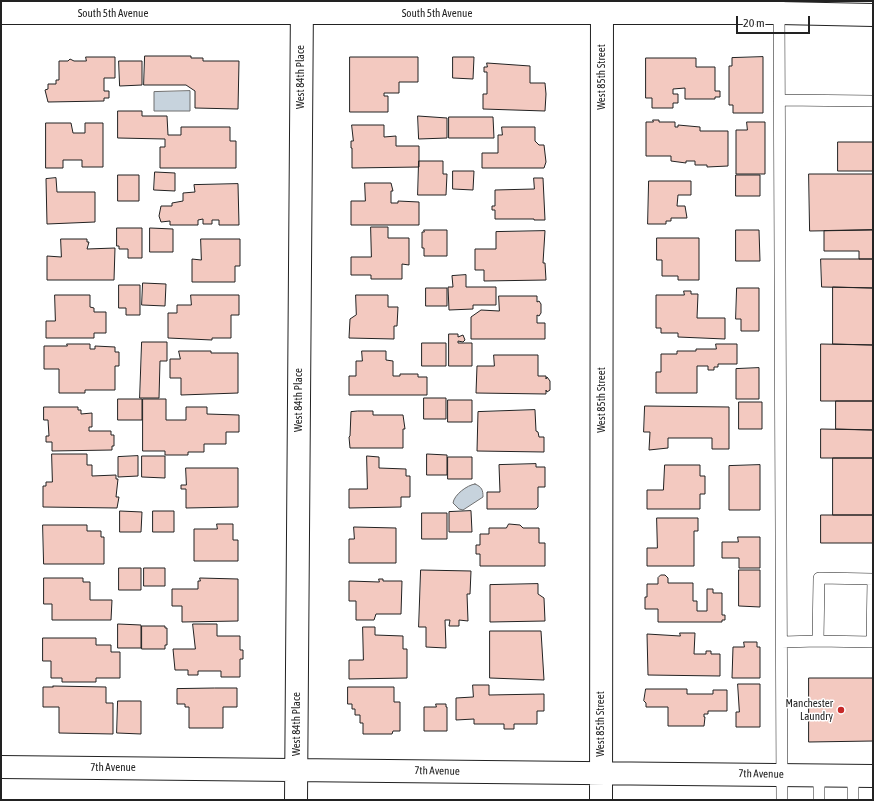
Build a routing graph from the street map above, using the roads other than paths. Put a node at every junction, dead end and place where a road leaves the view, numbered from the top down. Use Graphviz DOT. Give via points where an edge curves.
graph roads {
  1 [pos="602,7"];
  2 [pos="779,7"];
  3 [pos="302,8"];
  4 [pos="1,13"];
  5 [pos="873,15"];
  6 [pos="779,100"];
  7 [pos="873,101"];
  8 [pos="873,603"];
  9 [pos="818,641"];
  10 [pos="782,642"];
  11 [pos="1,767"];
  12 [pos="297,770"];
  13 [pos="601,772"];
  14 [pos="783,774"];
  15 [pos="819,775"];
  16 [pos="863,775"];
  17 [pos="296,800"];
  18 [pos="601,800"];
  19 [pos="782,800"];
  20 [pos="819,800"];
  21 [pos="853,800"];
  1 -- 2 [label="street, South 5th Avenue"];
  1 -- 3 [label="street, South 5th Avenue"];
  1 -- 13 [label="street, West 85th Street"];
  2 -- 5 [label="street, South 5th Avenue"];
  2 -- 6 [label="lane"];
  3 -- 4 [label="street, South 5th Avenue"];
  3 -- 12 [label="street, West 84th Place"];
  6 -- 7 [label="lane"];
  6 -- 10 [label="lane"];
  8 -- 9 [label="lane" via="872,642"];
  8 -- 9 [label="lane" via="873,579 818,578"];
  9 -- 10 [label="lane"];
  10 -- 14 [label="lane"];
  11 -- 12 [label="street, 7th Avenue"];
  12 -- 13 [label="street, 7th Avenue"];
  12 -- 17 [label="street, West 84th Place"];
  13 -- 14 [label="street, 7th Avenue"];
  13 -- 18 [label="street, West 85th Street"];
  14 -- 15 [label="street, 7th Avenue"];
  14 -- 19 [label="lane"];
  15 -- 16 [label="street, 7th Avenue"];
  15 -- 20 [label="lane"];
  16 -- 21 [label="lane"];
}
